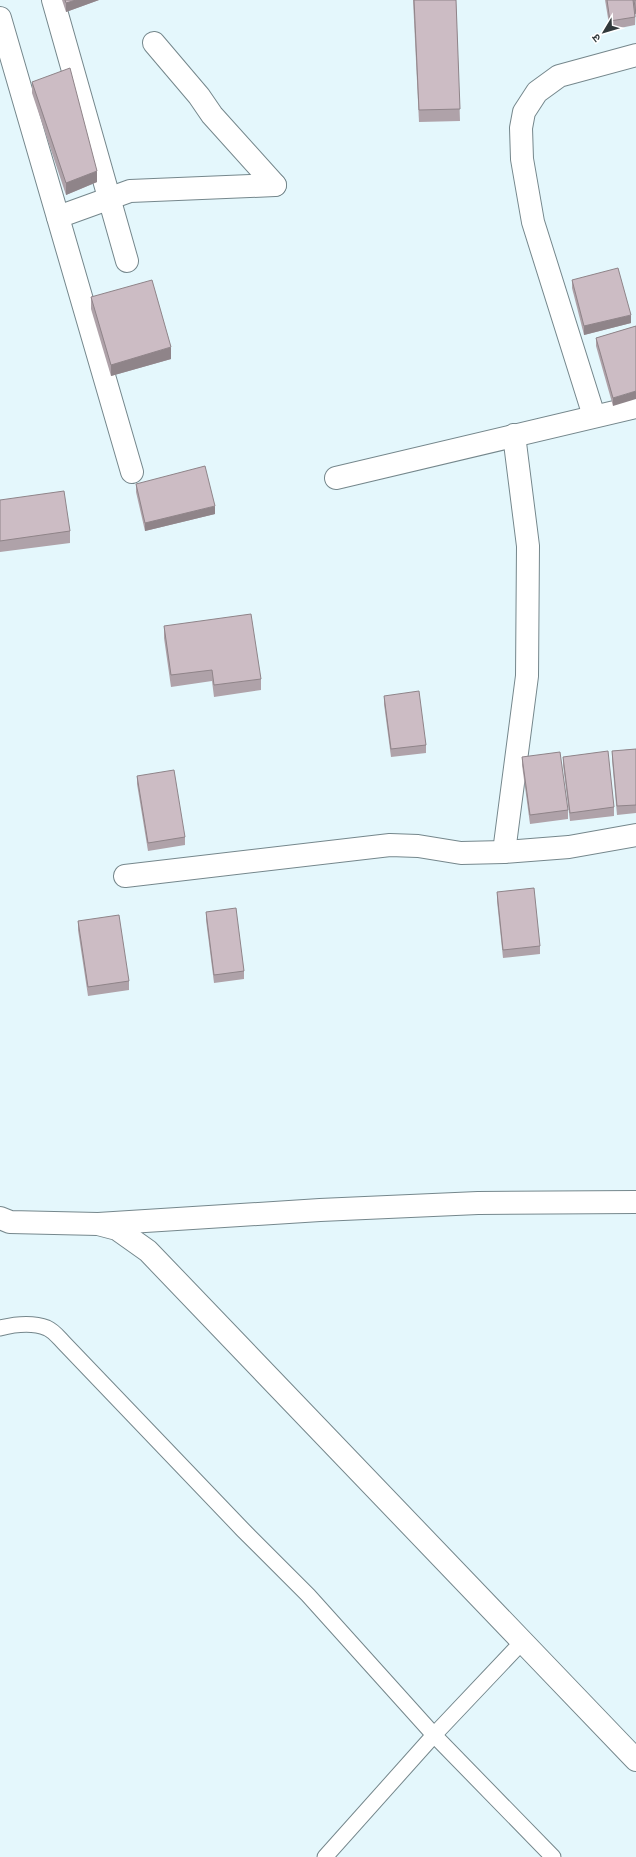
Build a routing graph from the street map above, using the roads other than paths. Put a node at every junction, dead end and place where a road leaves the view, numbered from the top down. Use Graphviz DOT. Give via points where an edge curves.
graph roads {
  1 [pos="52,0"];
  2 [pos="0,18"];
  3 [pos="154,43"];
  4 [pos="636,55"];
  5 [pos="110,199"];
  6 [pos="58,217"];
  7 [pos="127,261"];
  8 [pos="636,407"];
  9 [pos="594,416"];
  10 [pos="514,435"];
  11 [pos="132,472"];
  12 [pos="336,478"];
  13 [pos="636,835"];
  14 [pos="504,852"];
  15 [pos="126,876"];
  16 [pos="636,1202"];
  17 [pos="0,1218"];
  18 [pos="98,1224"];
  19 [pos="0,1328"];
  20 [pos="523,1641"];
  21 [pos="434,1735"];
  22 [pos="636,1760"];
  23 [pos="325,1857"];
  24 [pos="553,1857"];
  1 -- 5 [label="street"];
  2 -- 6 [label="street"];
  3 -- 5 [label="street" via="212,115 275,185 130,191"];
  4 -- 9 [label="street" via="560,76 537,92 524,112 521,128 522,159 533,222"];
  5 -- 6 [label="street"];
  5 -- 7 [label="street"];
  6 -- 11 [label="street"];
  8 -- 9 [label="street"];
  9 -- 10 [label="street"];
  10 -- 12 [label="street"];
  10 -- 14 [label="street" via="528,546 528,647 527,676"];
  13 -- 14 [label="street" via="569,847"];
  14 -- 15 [label="street" via="461,853 418,846 390,845"];
  16 -- 18 [label="street" via="478,1203"];
  17 -- 18 [label="street" via="10,1222"];
  18 -- 20 [label="street" via="128,1235 167,1268"];
  19 -- 21 [label="lane" via="31,1324 48,1328 64,1343 308,1595"];
  20 -- 21 [label="lane"];
  20 -- 22 [label="street"];
  21 -- 23 [label="lane"];
  21 -- 24 [label="lane"];
}
